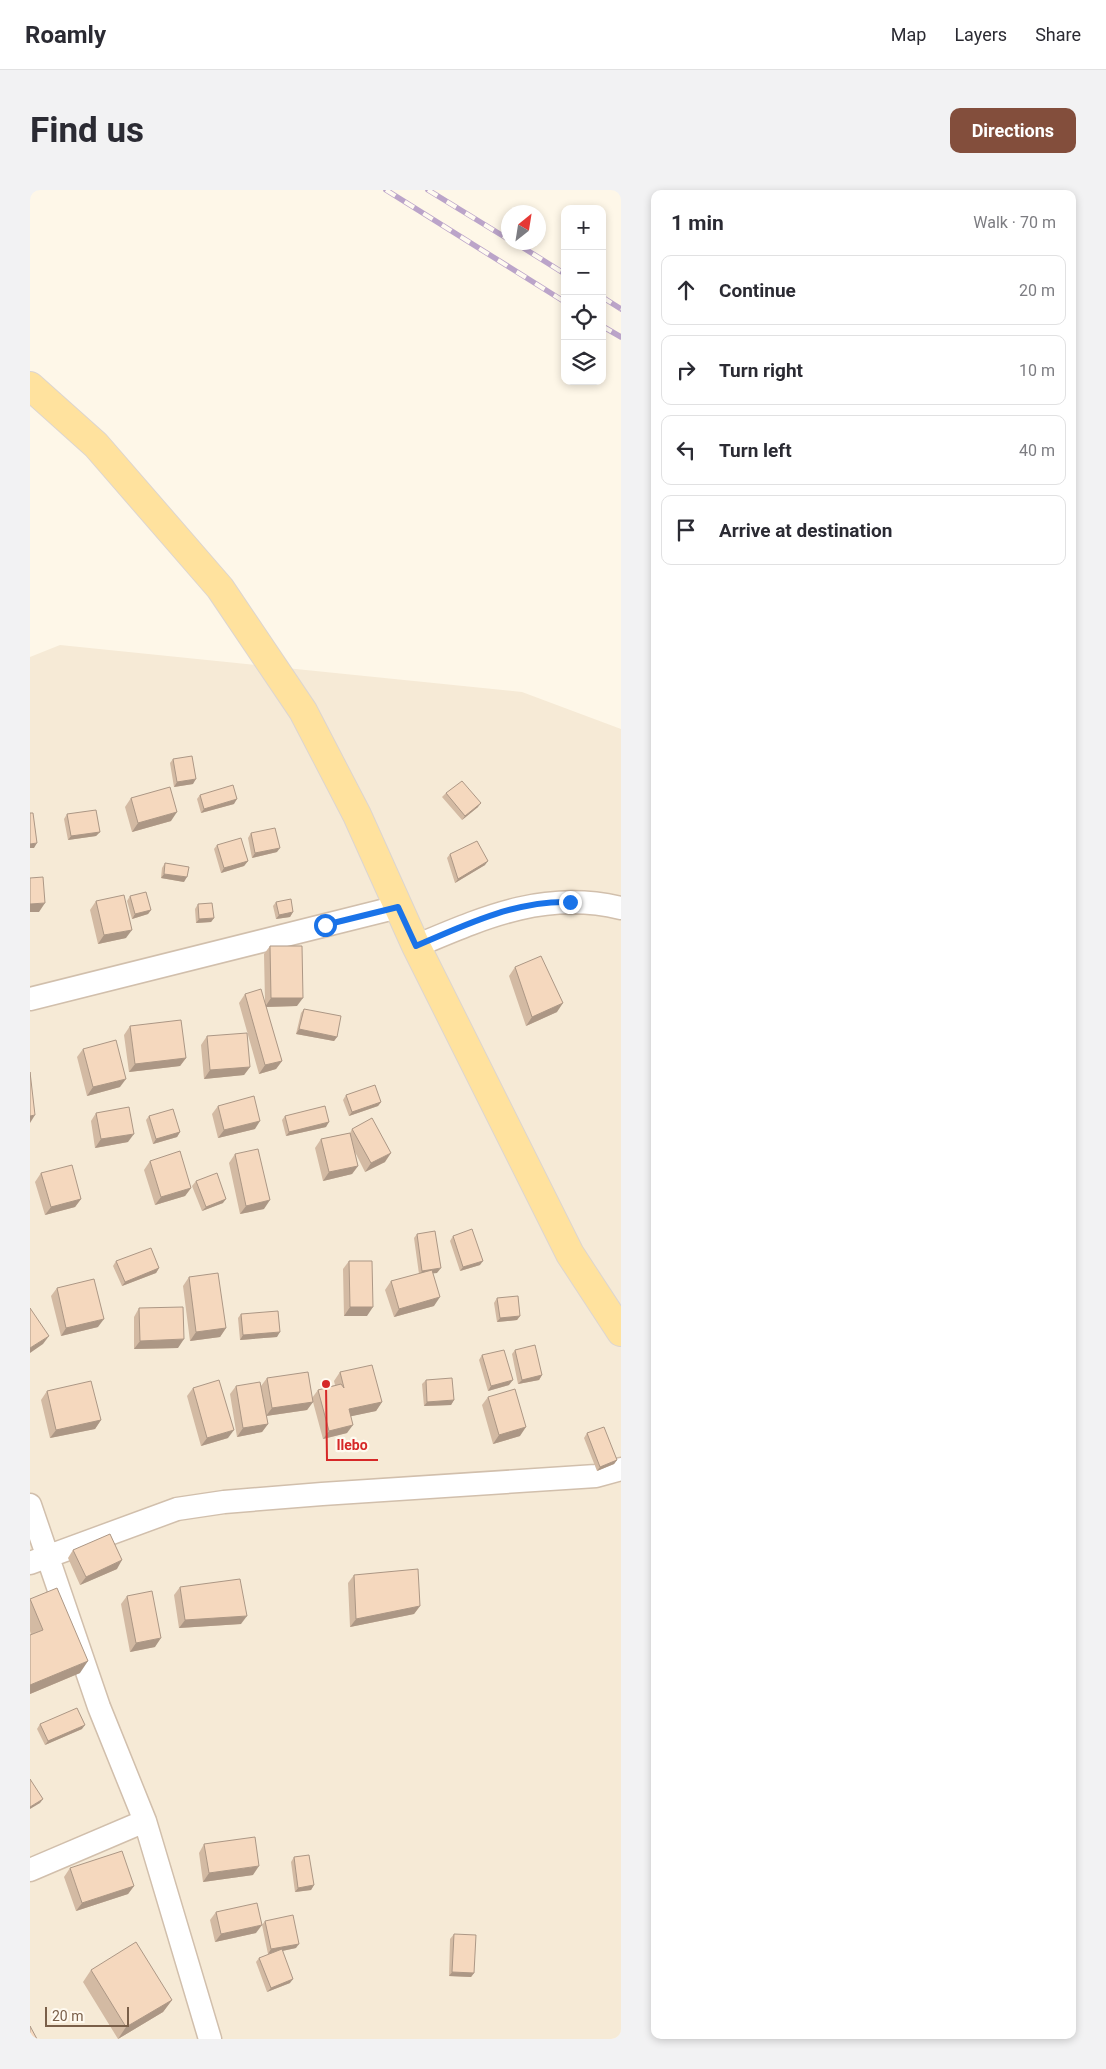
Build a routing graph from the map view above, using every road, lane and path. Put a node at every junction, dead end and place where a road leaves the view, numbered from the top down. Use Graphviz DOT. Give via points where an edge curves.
graph roads {
  1 [pos="30,386"];
  2 [pos="398,907"];
  3 [pos="621,908"];
  4 [pos="416,946"];
  5 [pos="30,999"];
  6 [pos="621,1332"];
  7 [pos="621,1469"];
  8 [pos="30,1505"];
  9 [pos="38,1559"];
  10 [pos="144,1821"];
  11 [pos="30,1870"];
  12 [pos="210,2039"];
  1 -- 2 [label="main road" via="96,445 220,588 303,711 357,815"];
  2 -- 4 [label="main road"];
  2 -- 5 [label="street"];
  3 -- 4 [label="street" via="555,902 514,908"];
  4 -- 6 [label="main road" via="570,1254"];
  7 -- 9 [label="street" via="596,1476 332,1493 177,1509"];
  8 -- 9 [label="street"];
  9 -- 10 [label="street"];
  10 -- 11 [label="street"];
  10 -- 12 [label="street"];
}
